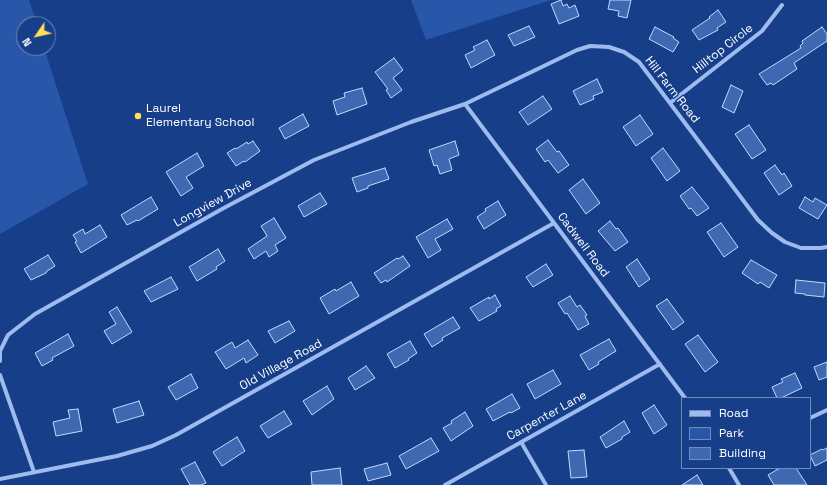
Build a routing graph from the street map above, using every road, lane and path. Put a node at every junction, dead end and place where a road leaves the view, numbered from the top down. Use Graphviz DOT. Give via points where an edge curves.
graph roads {
  1 [pos="782,5"];
  2 [pos="670,103"];
  3 [pos="465,104"];
  4 [pos="554,223"];
  5 [pos="827,247"];
  6 [pos="0,361"];
  7 [pos="660,364"];
  8 [pos="0,376"];
  9 [pos="684,397"];
  10 [pos="827,410"];
  11 [pos="811,418"];
  12 [pos="521,442"];
  13 [pos="730,469"];
  14 [pos="34,472"];
  15 [pos="0,479"];
  16 [pos="445,485"];
  17 [pos="546,485"];
  18 [pos="739,485"];
  1 -- 2 [label="street, Hilltop Circle" via="762,31"];
  2 -- 3 [label="street, Hill Farm Road" via="639,62 624,52 609,47 590,46"];
  2 -- 5 [label="street, Hill Farm Road" via="758,220 772,233 785,242 801,248"];
  3 -- 4 [label="street, Cadwell Road"];
  3 -- 6 [label="street, Longview Drive" via="314,160 222,209 35,314 8,335 0,351"];
  4 -- 7 [label="street, Cadwell Road"];
  4 -- 14 [label="street, Old Village Road" via="176,435 152,446 117,456"];
  7 -- 9 [label="street, Cadwell Road"];
  7 -- 12 [label="street, Carpenter Lane"];
  8 -- 14 [label="street"];
  10 -- 11 [label="street"];
  12 -- 16 [label="street, Carpenter Lane"];
  12 -- 17 [label="street"];
  13 -- 18 [label="street"];
  14 -- 15 [label="street, Old Village Road"];
}
